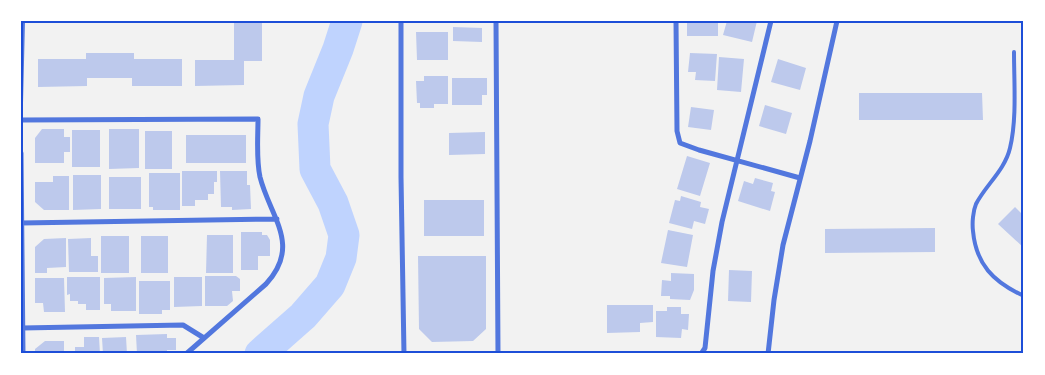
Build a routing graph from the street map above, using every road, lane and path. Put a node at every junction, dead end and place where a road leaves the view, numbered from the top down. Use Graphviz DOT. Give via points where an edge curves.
graph roads {
  1 [pos="23,21"];
  2 [pos="401,21"];
  3 [pos="496,21"];
  4 [pos="676,21"];
  5 [pos="770,21"];
  6 [pos="837,21"];
  7 [pos="1014,52"];
  8 [pos="21,103"];
  9 [pos="21,120"];
  10 [pos="21,152"];
  11 [pos="737,160"];
  12 [pos="800,178"];
  13 [pos="277,219"];
  14 [pos="22,223"];
  15 [pos="1024,296"];
  16 [pos="22,328"];
  17 [pos="204,338"];
  18 [pos="23,354"];
  19 [pos="186,354"];
  20 [pos="404,354"];
  21 [pos="498,354"];
  22 [pos="701,354"];
  23 [pos="768,354"];
  1 -- 8 [label="lane"];
  2 -- 20 [label="street"];
  3 -- 21 [label="street"];
  4 -- 11 [label="street" via="680,143"];
  5 -- 11 [label="street"];
  6 -- 12 [label="street"];
  7 -- 15 [label="lane" via="1010,150 976,204 972,224 974,248 984,267 1006,288"];
  9 -- 13 [label="street" via="258,119 260,175"];
  10 -- 14 [label="street"];
  11 -- 12 [label="street"];
  11 -- 22 [label="street" via="722,222 705,348"];
  12 -- 23 [label="street" via="783,245"];
  13 -- 14 [label="street"];
  13 -- 17 [label="street" via="283,249 282,262 276,274"];
  14 -- 16 [label="street"];
  16 -- 17 [label="street" via="183,325"];
  16 -- 18 [label="street"];
  17 -- 19 [label="street"];
}
